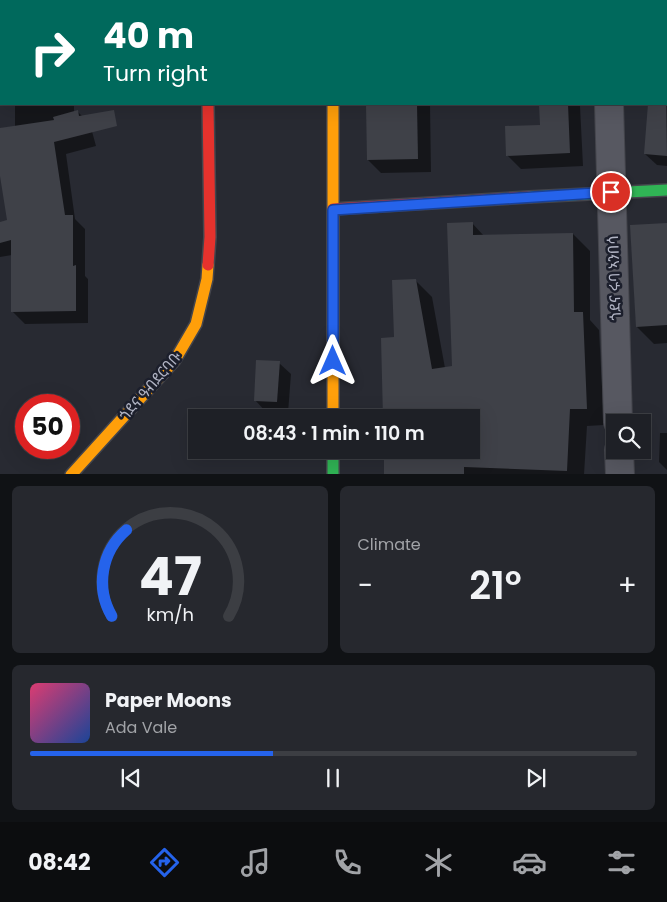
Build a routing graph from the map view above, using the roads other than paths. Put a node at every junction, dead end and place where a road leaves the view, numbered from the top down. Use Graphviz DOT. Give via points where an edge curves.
graph roads {
  1 [pos="208,105"];
  2 [pos="333,105"];
  3 [pos="609,105"];
  4 [pos="667,190"];
  5 [pos="611,192"];
  6 [pos="333,210"];
  7 [pos="333,409"];
  8 [pos="618,414"];
  9 [pos="333,459"];
  10 [pos="619,459"];
  11 [pos="71,474"];
  12 [pos="333,474"];
  13 [pos="620,474"];
  1 -- 11 [label="street, ጎደና ዓብደርባቡ" via="210,237 207,279 196,324 175,360"];
  2 -- 6 [label="street"];
  3 -- 5 [label="street, ጎደና ሩባ ኣንበሳ"];
  4 -- 5 [label="street"];
  5 -- 6 [label="street"];
  5 -- 8 [label="street, ጎደና ሩባ ኣንበሳ"];
  6 -- 7 [label="street"];
  9 -- 12 [label="street"];
  10 -- 13 [label="street"];
}
